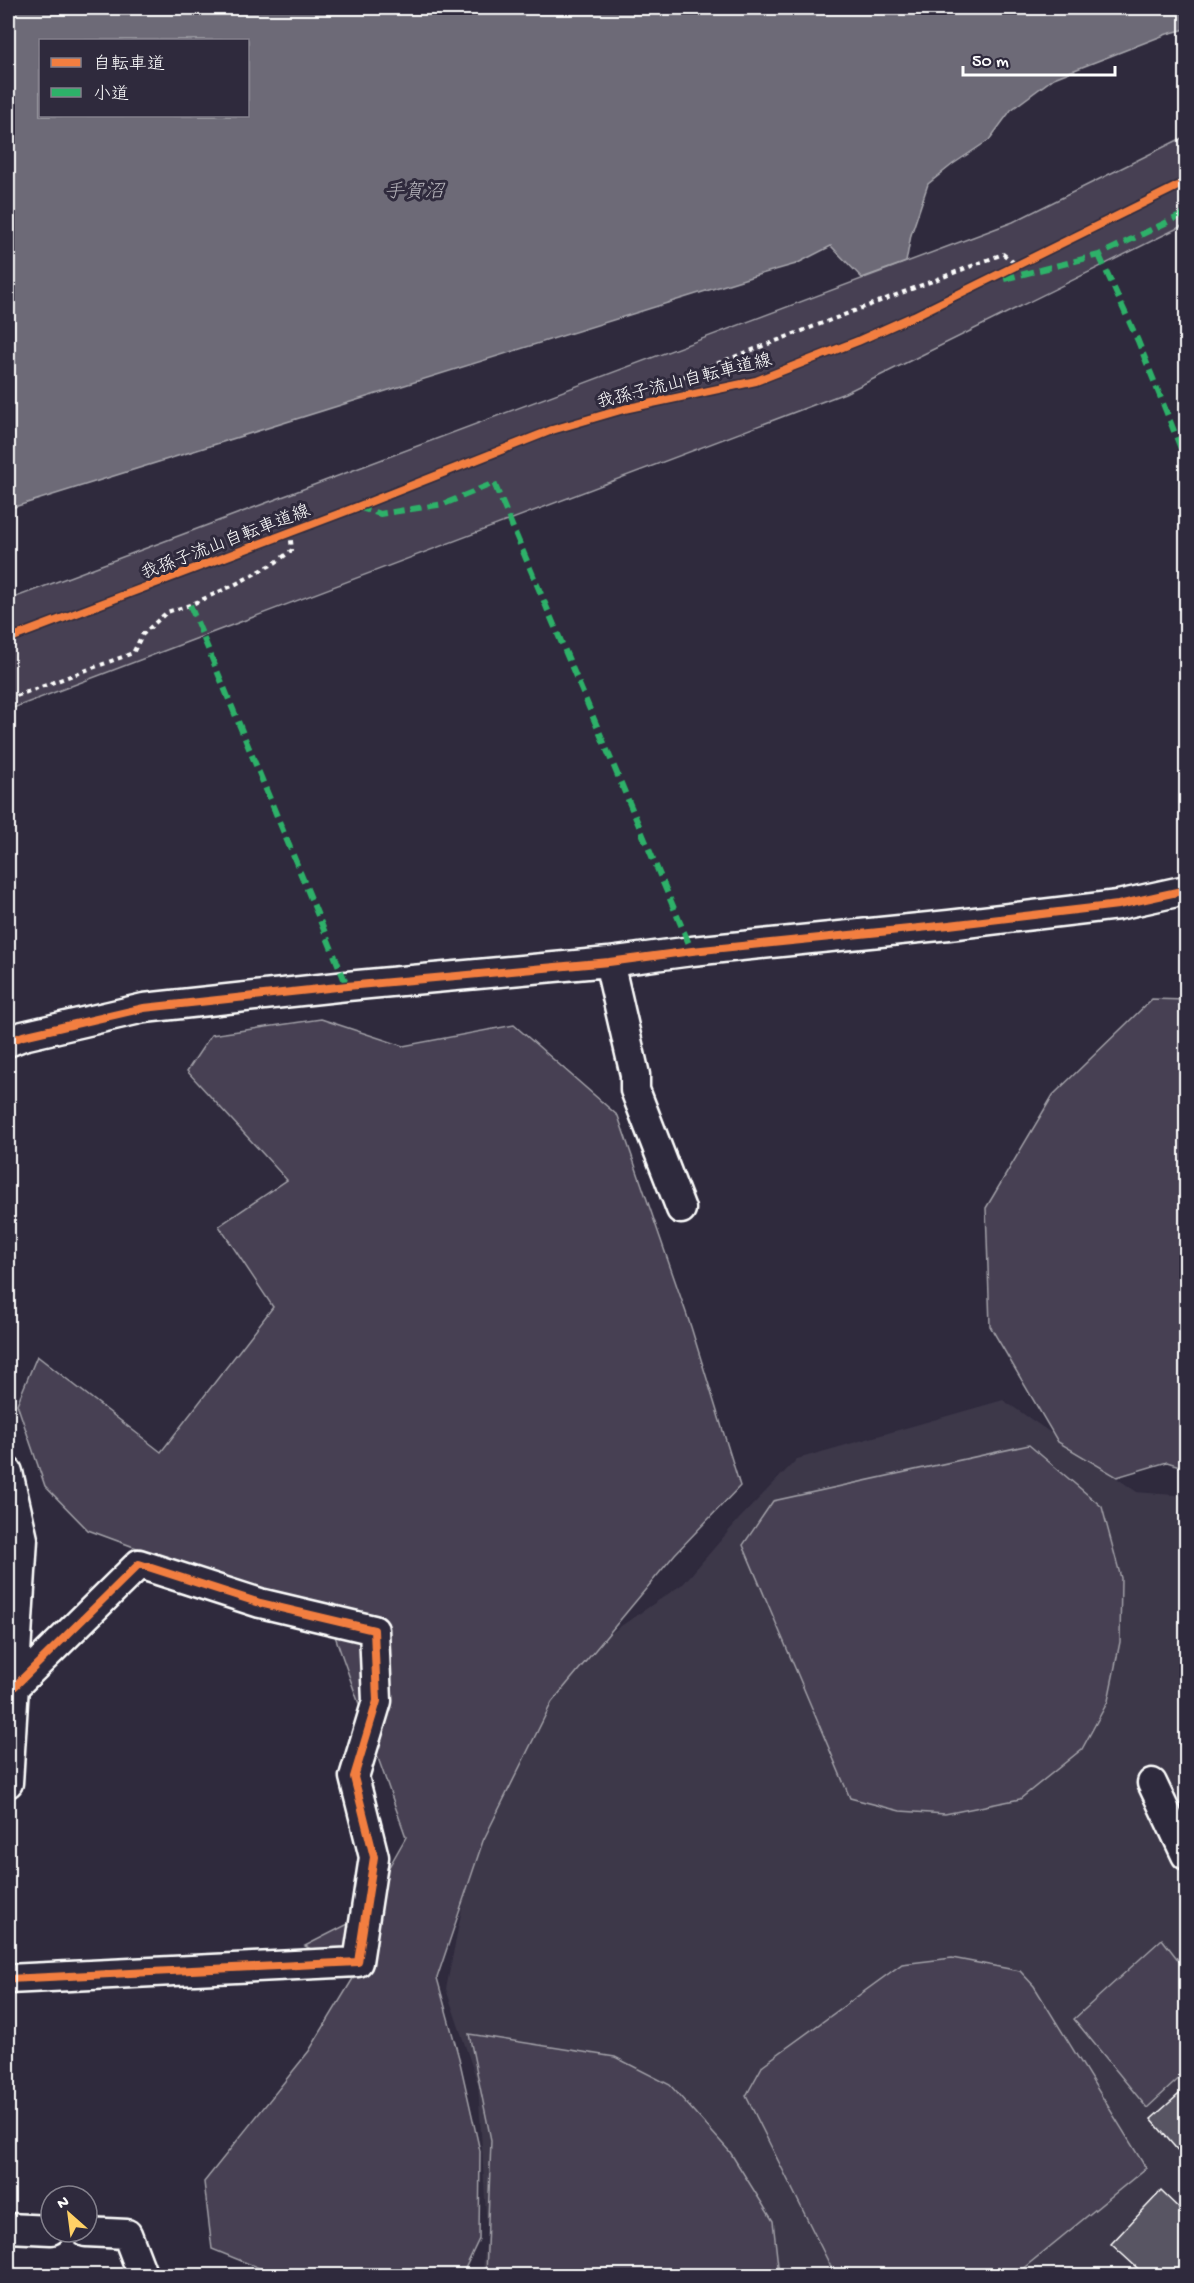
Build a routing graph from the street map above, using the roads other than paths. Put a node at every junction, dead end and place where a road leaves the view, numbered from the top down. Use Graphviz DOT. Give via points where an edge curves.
graph roads {
  1 [pos="1186,890"];
  2 [pos="609,962"];
  3 [pos="8,1042"];
  4 [pos="681,1209"];
  5 [pos="8,1472"];
  6 [pos="14,1687"];
  7 [pos="8,1783"];
  8 [pos="1152,1783"];
  9 [pos="1186,1855"];
  10 [pos="8,1979"];
  11 [pos="8,2228"];
  12 [pos="39,2229"];
  13 [pos="99,2233"];
  14 [pos="143,2276"];
  1 -- 2 [label="street" via="1118,905"];
  2 -- 3 [label="street" via="144,1008"];
  2 -- 4 [label="street" via="635,1090"];
  5 -- 6 [label="street" via="23,1539"];
  6 -- 7 [label="street"];
  6 -- 10 [label="street" via="139,1564 260,1604 374,1630 377,1701 354,1777 374,1857 358,1962"];
  8 -- 9 [label="street"];
  11 -- 12 [label="street"];
  13 -- 14 [label="street" via="127,2234"];
}
